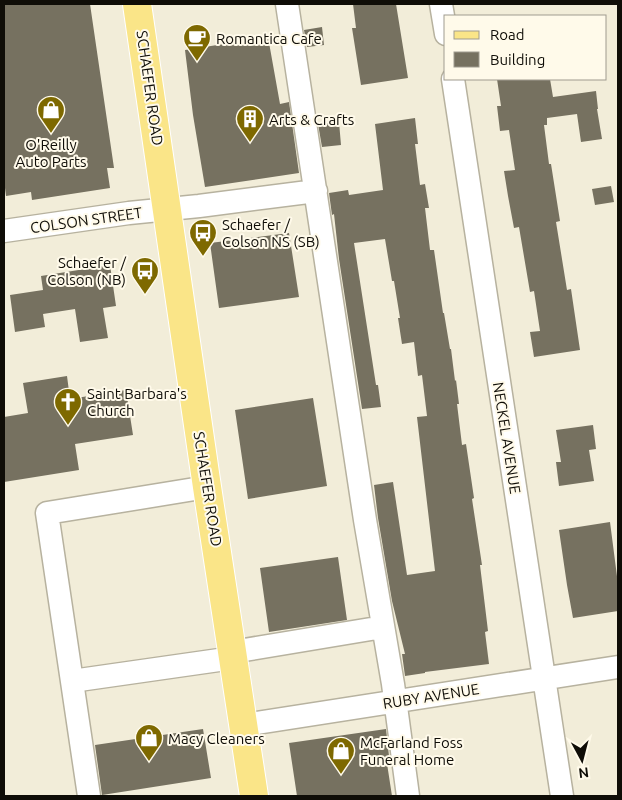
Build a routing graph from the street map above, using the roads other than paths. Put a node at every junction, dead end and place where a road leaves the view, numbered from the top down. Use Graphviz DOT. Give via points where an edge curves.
graph roads {
  1 [pos="137,4"];
  2 [pos="287,4"];
  3 [pos="441,4"];
  4 [pos="444,22"];
  5 [pos="453,80"];
  6 [pos="316,191"];
  7 [pos="168,210"];
  8 [pos="4,231"];
  9 [pos="207,487"];
  10 [pos="383,627"];
  11 [pos="233,655"];
  12 [pos="618,668"];
  13 [pos="544,679"];
  14 [pos="72,681"];
  15 [pos="395,701"];
  16 [pos="243,725"];
  17 [pos="89,796"];
  18 [pos="254,796"];
  19 [pos="408,796"];
  20 [pos="562,796"];
  1 -- 7 [label="main road, SCHAEFER ROAD"];
  2 -- 6 [label="street"];
  3 -- 4 [label="street"];
  5 -- 13 [label="street, NECKEL AVENUE"];
  6 -- 7 [label="street, COLSON STREET"];
  6 -- 10 [label="street"];
  7 -- 8 [label="street, COLSON STREET"];
  7 -- 9 [label="main road, SCHAEFER ROAD"];
  9 -- 11 [label="main road, SCHAEFER ROAD"];
  9 -- 14 [label="street" via="47,512"];
  10 -- 11 [label="street"];
  10 -- 15 [label="street"];
  11 -- 14 [label="street"];
  11 -- 16 [label="main road, SCHAEFER ROAD"];
  12 -- 13 [label="street, RUBY AVENUE"];
  13 -- 15 [label="street, RUBY AVENUE"];
  13 -- 20 [label="street, NECKEL AVENUE"];
  14 -- 17 [label="street"];
  15 -- 16 [label="street, RUBY AVENUE"];
  15 -- 19 [label="street"];
  16 -- 18 [label="main road, SCHAEFER ROAD"];
}
